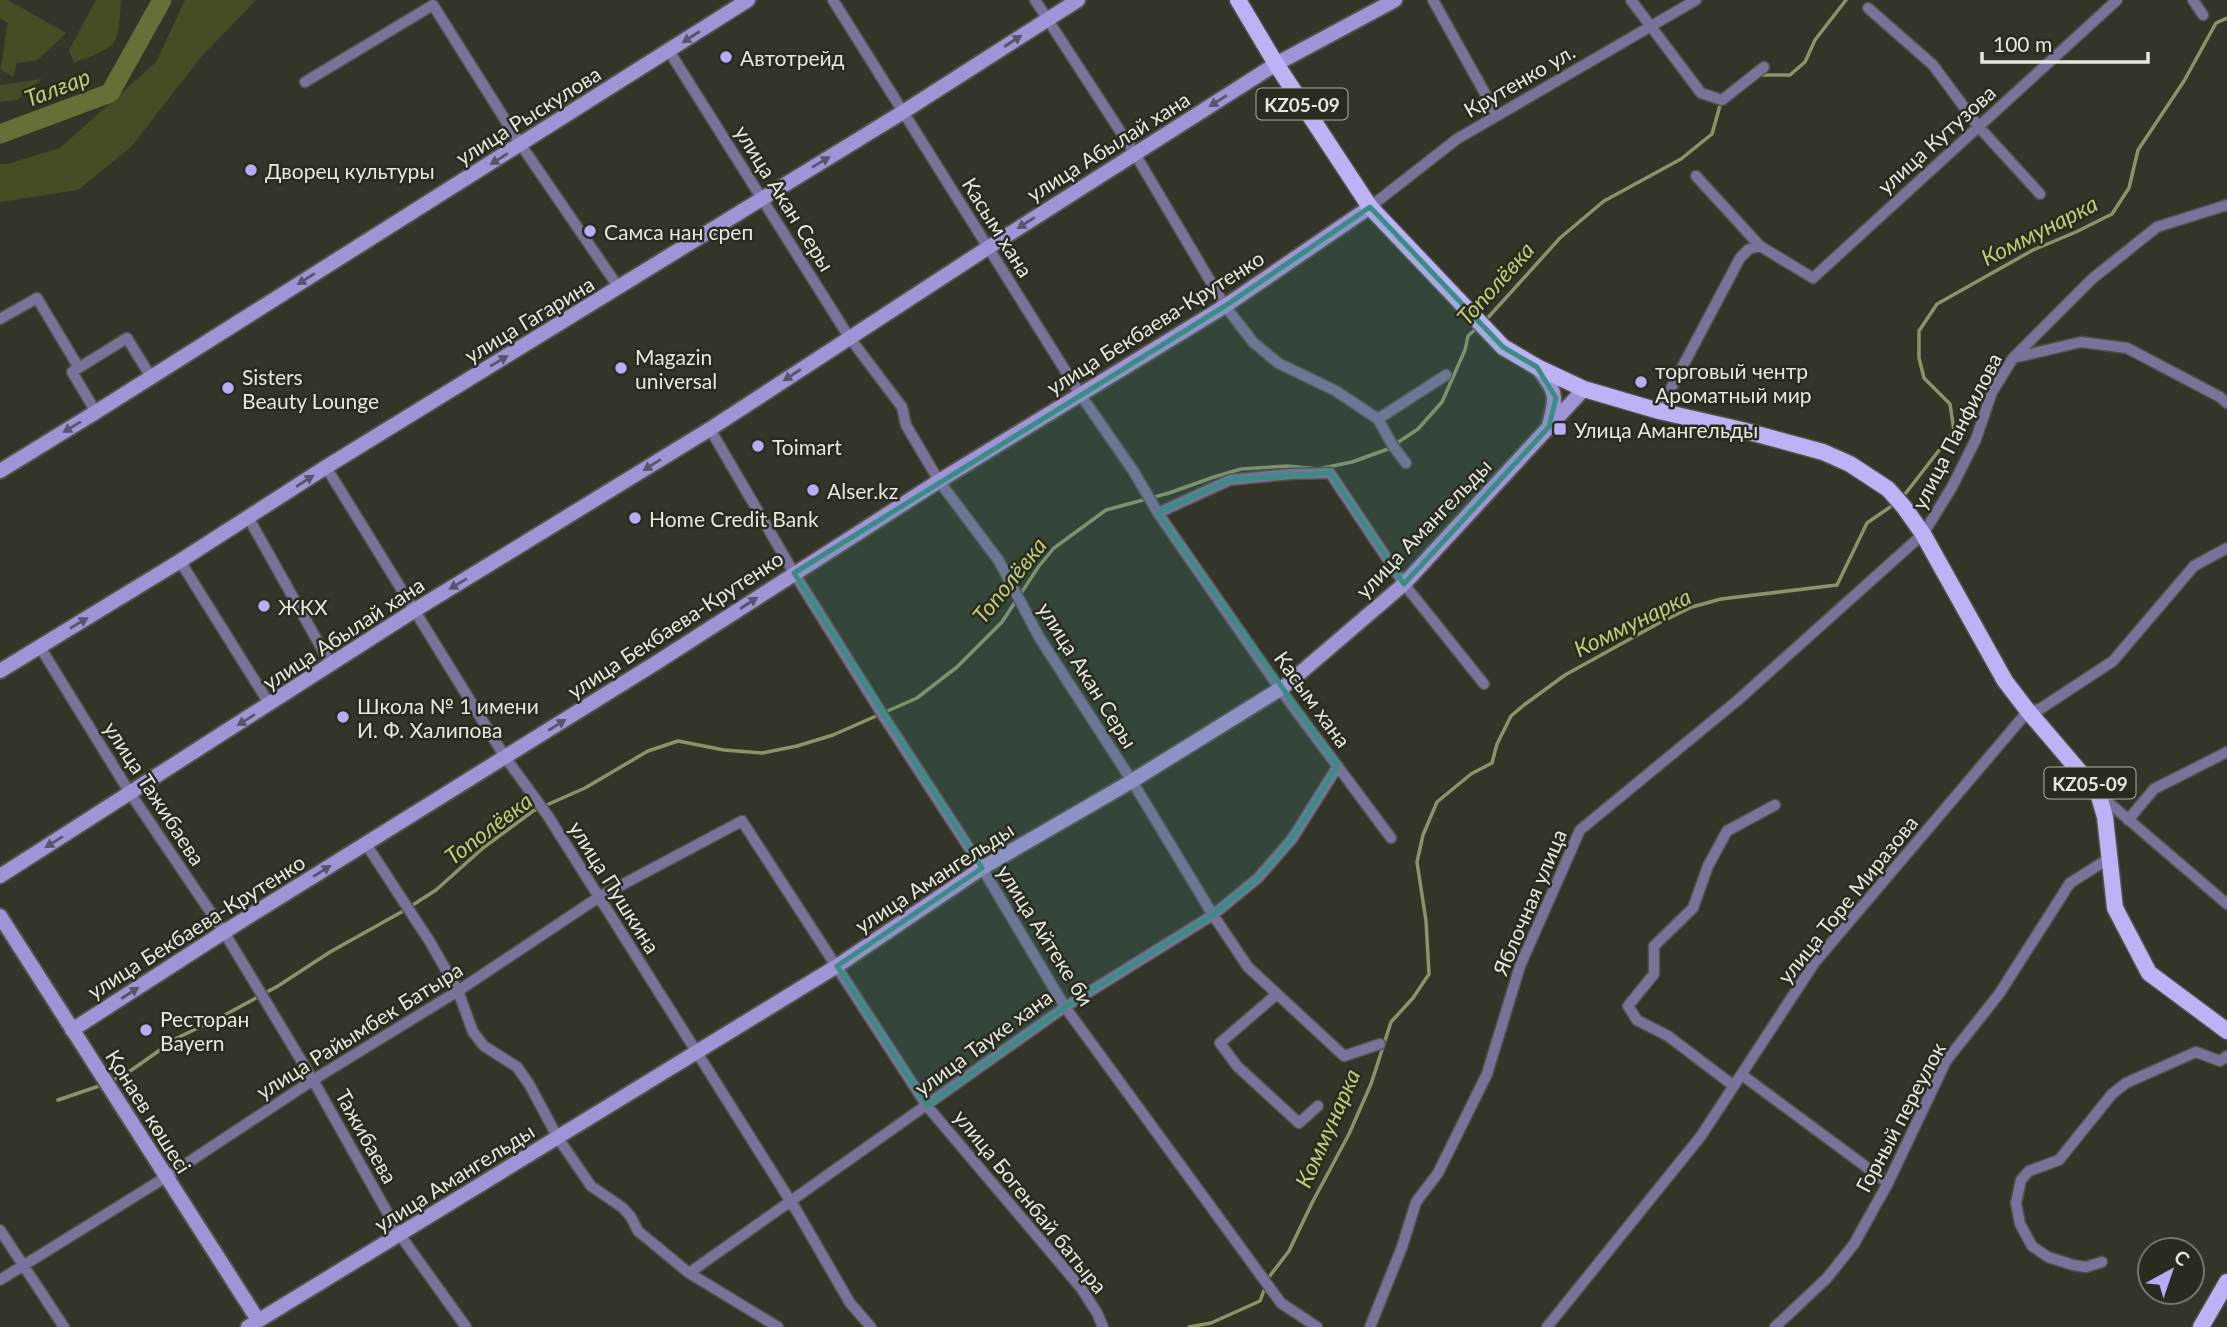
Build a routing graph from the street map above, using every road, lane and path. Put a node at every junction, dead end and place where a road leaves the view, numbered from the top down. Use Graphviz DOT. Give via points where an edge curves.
graph roads {
  1 [pos="748,0"];
  2 [pos="833,0"];
  3 [pos="1035,0"];
  4 [pos="1078,0"];
  5 [pos="1238,0"];
  6 [pos="1395,0"];
  7 [pos="1433,0"];
  8 [pos="1632,0"];
  9 [pos="1696,0"];
  10 [pos="2117,0"];
  11 [pos="2193,0"];
  12 [pos="1868,8"];
  13 [pos="2203,15"];
  14 [pos="1047,19"];
  15 [pos="1650,27"];
  16 [pos="669,51"];
  17 [pos="1276,64"];
  18 [pos="1764,66"];
  19 [pos="305,82"];
  20 [pos="902,112"];
  21 [pos="1497,115"];
  22 [pos="1978,126"];
  23 [pos="521,145"];
  24 [pos="1135,154"];
  25 [pos="1696,176"];
  26 [pos="2040,194"];
  27 [pos="762,197"];
  28 [pos="2227,205"];
  29 [pos="1370,207"];
  30 [pos="1759,246"];
  31 [pos="989,247"];
  32 [pos="619,288"];
  33 [pos="1225,306"];
  34 [pos="0,319"];
  35 [pos="849,337"];
  36 [pos="2013,358"];
  37 [pos="1537,367"];
  38 [pos="79,368"];
  39 [pos="1446,375"];
  40 [pos="152,377"];
  41 [pos="1584,389"];
  42 [pos="1080,394"];
  43 [pos="2227,403"];
  44 [pos="1659,411"];
  45 [pos="96,412"];
  46 [pos="1378,419"];
  47 [pos="1549,427"];
  48 [pos="710,429"];
  49 [pos="1406,463"];
  50 [pos="326,467"];
  51 [pos="0,471"];
  52 [pos="939,481"];
  53 [pos="1158,512"];
  54 [pos="248,517"];
  55 [pos="1923,534"];
  56 [pos="2227,548"];
  57 [pos="180,561"];
  58 [pos="794,573"];
  59 [pos="1404,584"];
  60 [pos="415,610"];
  61 [pos="40,647"];
  62 [pos="331,665"];
  63 [pos="0,671"];
  64 [pos="1484,684"];
  65 [pos="1280,690"];
  66 [pos="270,705"];
  67 [pos="2028,711"];
  68 [pos="2227,752"];
  69 [pos="505,757"];
  70 [pos="1338,766"];
  71 [pos="1132,781"];
  72 [pos="130,793"];
  73 [pos="2098,793"];
  74 [pos="1774,805"];
  75 [pos="2128,820"];
  76 [pos="742,821"];
  77 [pos="1391,838"];
  78 [pos="366,844"];
  79 [pos="2108,859"];
  80 [pos="982,868"];
  81 [pos="0,876"];
  82 [pos="598,897"];
  83 [pos="2227,904"];
  84 [pos="1213,915"];
  85 [pos="0,916"];
  86 [pos="224,932"];
  87 [pos="241,960"];
  88 [pos="837,966"];
  89 [pos="458,991"];
  90 [pos="1277,994"];
  91 [pos="1065,1007"];
  92 [pos="72,1030"];
  93 [pos="2227,1031"];
  94 [pos="1380,1044"];
  95 [pos="697,1053"];
  96 [pos="2227,1056"];
  97 [pos="1741,1075"];
  98 [pos="313,1080"];
  99 [pos="1734,1086"];
  100 [pos="927,1106"];
  101 [pos="1318,1106"];
  102 [pos="558,1138"];
  103 [pos="166,1178"];
  104 [pos="1888,1184"];
  105 [pos="792,1203"];
  106 [pos="0,1230"];
  107 [pos="400,1235"];
  108 [pos="2102,1262"];
  109 [pos="22,1266"];
  110 [pos="689,1273"];
  111 [pos="0,1280"];
  112 [pos="2227,1282"];
  113 [pos="256,1325"];
  114 [pos="64,1327"];
  115 [pos="466,1327"];
  116 [pos="778,1327"];
  117 [pos="871,1327"];
  118 [pos="1103,1327"];
  119 [pos="1317,1327"];
  120 [pos="1370,1327"];
  121 [pos="1547,1327"];
  122 [pos="1775,1327"];
  123 [pos="2201,1327"];
  1 -- 16 [label="street, улица Рыскулова, one-way"];
  2 -- 20 [label="street, Касым хана"];
  3 -- 14 [label="street"];
  4 -- 14 [label="street, улица Гагарина"];
  5 -- 17 [label="main road, KZ05-09"];
  6 -- 17 [label="street, улица Абылай хана"];
  7 -- 21 [label="street"];
  8 -- 15 [label="street"];
  9 -- 15 [label="street, Крутенко ул."];
  10 -- 22 [label="street, улица Кутузова"];
  11 -- 13 [label="street"];
  12 -- 22 [label="street" via="1933,65"];
  20 -- 14 [label="street, улица Гагарина, one-way"];
  14 -- 24 [label="street"];
  15 -- 18 [label="street" via="1701,93 1722,100"];
  15 -- 21 [label="street, Крутенко ул."];
  16 -- 23 [label="street, улица Рыскулова"];
  16 -- 27 [label="street, улица Акан Серы"];
  17 -- 24 [label="street, улица Абылай хана, one-way"];
  17 -- 29 [label="main road, KZ05-09"];
  19 -- 23 [label="street" via="433,5"];
  27 -- 20 [label="street, улица Гагарина, one-way"];
  20 -- 31 [label="street, Касым хана"];
  21 -- 29 [label="street, Крутенко ул." via="1457,139"];
  22 -- 26 [label="street"];
  22 -- 30 [label="street, улица Кутузова" via="1813,278"];
  23 -- 32 [label="street"];
  23 -- 40 [label="street, улица Рыскулова, one-way"];
  24 -- 31 [label="street, улица Абылай хана, one-way"];
  24 -- 33 [label="street"];
  25 -- 30 [label="street"];
  27 -- 32 [label="street, улица Гагарина"];
  27 -- 35 [label="street, улица Акан Серы"];
  28 -- 36 [label="street, улица Панфилова" via="2157,227 2092,279"];
  29 -- 33 [label="street, улица Бекбаева-Крутенко"];
  29 -- 37 [label="main road, KZ05-09" via="1503,347"];
  30 -- 44 [label="street" via="1740,258"];
  31 -- 35 [label="street, улица Абылай хана"];
  31 -- 42 [label="street, Касым хана"];
  50 -- 32 [label="street, улица Гагарина, one-way"];
  33 -- 42 [label="street, улица Бекбаева-Крутенко"];
  33 -- 46 [label="street" via="1253,342 1278,363 1336,391"];
  34 -- 38 [label="street" via="37,298"];
  35 -- 48 [label="street, улица Абылай хана, one-way"];
  35 -- 52 [label="street, улица Акан Серы" via="902,407 906,425"];
  36 -- 43 [label="street" via="2081,342 2127,348"];
  36 -- 55 [label="street, улица Панфилова" via="1992,392 1952,487"];
  37 -- 41 [label="main road, KZ05-09"];
  37 -- 47 [label="street" via="1556,398"];
  38 -- 40 [label="street" via="127,338"];
  38 -- 45 [label="street" via="72,372"];
  39 -- 46 [label="street"];
  40 -- 45 [label="street, улица Рыскулова"];
  41 -- 44 [label="main road, KZ05-09"];
  41 -- 47 [label="street, улица Амангельды"];
  42 -- 52 [label="street, улица Бекбаева-Крутенко"];
  42 -- 53 [label="street, Касым хана"];
  44 -- 55 [label="main road, KZ05-09" via="1823,452 1850,464 1888,489"];
  45 -- 51 [label="street, улица Рыскулова, one-way"];
  46 -- 49 [label="street"];
  47 -- 59 [label="street, улица Амангельды"];
  48 -- 58 [label="street, улица Айтеке би"];
  48 -- 60 [label="street, улица Абылай хана, one-way"];
  54 -- 50 [label="street, улица Гагарина, one-way"];
  50 -- 60 [label="street, улица Пушкина"];
  52 -- 58 [label="street, улица Бекбаева-Крутенко"];
  52 -- 71 [label="street, улица Акан Серы" via="999,562 1039,637"];
  53 -- 59 [label="street" via="1230,480 1330,473"];
  53 -- 65 [label="street, Касым хана"];
  54 -- 57 [label="street, улица Гагарина"];
  54 -- 62 [label="street"];
  55 -- 67 [label="main road, KZ05-09" via="2005,681"];
  55 -- 120 [label="street, Яблочная улица" via="1738,700 1580,830 1520,966 1487,1074 1438,1173 1416,1202"];
  56 -- 67 [label="street, улица Торе Миразова" via="2194,566 2113,662 2040,709"];
  61 -- 57 [label="street, улица Гагарина, one-way"];
  57 -- 66 [label="street"];
  69 -- 58 [label="street, улица Бекбаева-Крутенко, one-way"];
  58 -- 80 [label="street, улица Айтеке би"];
  59 -- 64 [label="street"];
  59 -- 65 [label="street, улица Амангельды"];
  60 -- 62 [label="street, улица Абылай хана"];
  60 -- 69 [label="street, улица Пушкина"];
  61 -- 63 [label="street, улица Гагарина"];
  61 -- 72 [label="street, улица Тажибаева"];
  62 -- 66 [label="street, улица Абылай хана"];
  65 -- 70 [label="street, Касым хана"];
  65 -- 71 [label="street, улица Амангельды"];
  66 -- 72 [label="street, улица Абылай хана, one-way"];
  67 -- 73 [label="main road, KZ05-09"];
  67 -- 97 [label="street, улица Торе Миразова" via="1815,962"];
  68 -- 75 [label="street" via="2154,789"];
  69 -- 78 [label="street, улица Бекбаева-Крутенко"];
  69 -- 82 [label="street, улица Пушкина"];
  70 -- 77 [label="street, Касым хана"];
  70 -- 84 [label="street, улица Тауке хана" via="1292,839 1258,878"];
  71 -- 80 [label="street, улица Амангельды"];
  71 -- 84 [label="street, улица Акан Серы"];
  72 -- 81 [label="street, улица Абылай хана, one-way"];
  72 -- 86 [label="street, улица Тажибаева"];
  73 -- 75 [label="street"];
  73 -- 79 [label="main road, KZ05-09"];
  74 -- 99 [label="street" via="1727,831 1693,908 1654,946 1654,974 1629,1006 1637,1020 1668,1036"];
  75 -- 83 [label="street"];
  76 -- 82 [label="street, улица Райымбек Батыра"];
  76 -- 88 [label="street, улица Богенбай батыра"];
  86 -- 78 [label="street, улица Бекбаева-Крутенко, one-way"];
  78 -- 89 [label="street"];
  79 -- 93 [label="main road, KZ05-09" via="2115,908 2149,973"];
  79 -- 104 [label="street, Горный переулок" via="2070,883 1999,994 1946,1061"];
  80 -- 88 [label="street, улица Амангельды"];
  80 -- 91 [label="street, улица Айтеке би"];
  82 -- 89 [label="street, улица Райымбек Батыра"];
  82 -- 95 [label="street, улица Пушкина"];
  84 -- 90 [label="street, улица Акан Серы" via="1248,967"];
  84 -- 91 [label="street, улица Тауке хана"];
  85 -- 92 [label="street, Қонаев көшесі"];
  86 -- 87 [label="street, улица Тажибаева"];
  92 -- 86 [label="street, улица Бекбаева-Крутенко, one-way"];
  87 -- 98 [label="street, Тажибаева"];
  88 -- 95 [label="street, улица Амангельды"];
  88 -- 100 [label="street, улица Богенбай батыра"];
  89 -- 98 [label="street, улица Райымбек Батыра"];
  89 -- 102 [label="street" via="473,1032 484,1046 517,1067"];
  90 -- 94 [label="street, улица Акан Серы" via="1344,1056"];
  90 -- 101 [label="street" via="1220,1044 1237,1066 1299,1123"];
  91 -- 100 [label="street, улица Тауке хана"];
  91 -- 119 [label="street, улица Айтеке би" via="1260,1277 1281,1303"];
  92 -- 103 [label="street, Қонаев көшесі"];
  95 -- 102 [label="street, улица Амангельды"];
  95 -- 105 [label="street, улица Пушкина"];
  96 -- 108 [label="street" via="2220,1061 2196,1052 2126,1083 2059,1160 2029,1171 2021,1180 2016,1203 2020,1224 2032,1246 2086,1268"];
  97 -- 99 [label="street, улица Торе Миразова"];
  97 -- 104 [label="street"];
  98 -- 103 [label="street, улица Райымбек Батыра"];
  98 -- 107 [label="street, Тажибаева"];
  99 -- 121 [label="street, улица Торе Миразова" via="1701,1136"];
  100 -- 105 [label="street, улица Тауке хана"];
  100 -- 118 [label="street, улица Богенбай батыра" via="1081,1288"];
  102 -- 107 [label="street, улица Амангельды"];
  102 -- 110 [label="street" via="591,1186 623,1208 638,1231"];
  103 -- 109 [label="street, улица Райымбек Батыра"];
  103 -- 113 [label="street, Қонаев көшесі"];
  104 -- 122 [label="street, Горный переулок" via="1854,1244 1827,1278"];
  105 -- 110 [label="street, улица Тауке хана"];
  105 -- 117 [label="street, улица Пушкина" via="850,1303"];
  106 -- 109 [label="street"];
  107 -- 113 [label="street, улица Амангельды"];
  107 -- 115 [label="street, Тажибаева"];
  109 -- 111 [label="street, улица Райымбек Батыра"];
  109 -- 114 [label="street"];
  110 -- 116 [label="street"];
  112 -- 123 [label="main road"];
}
